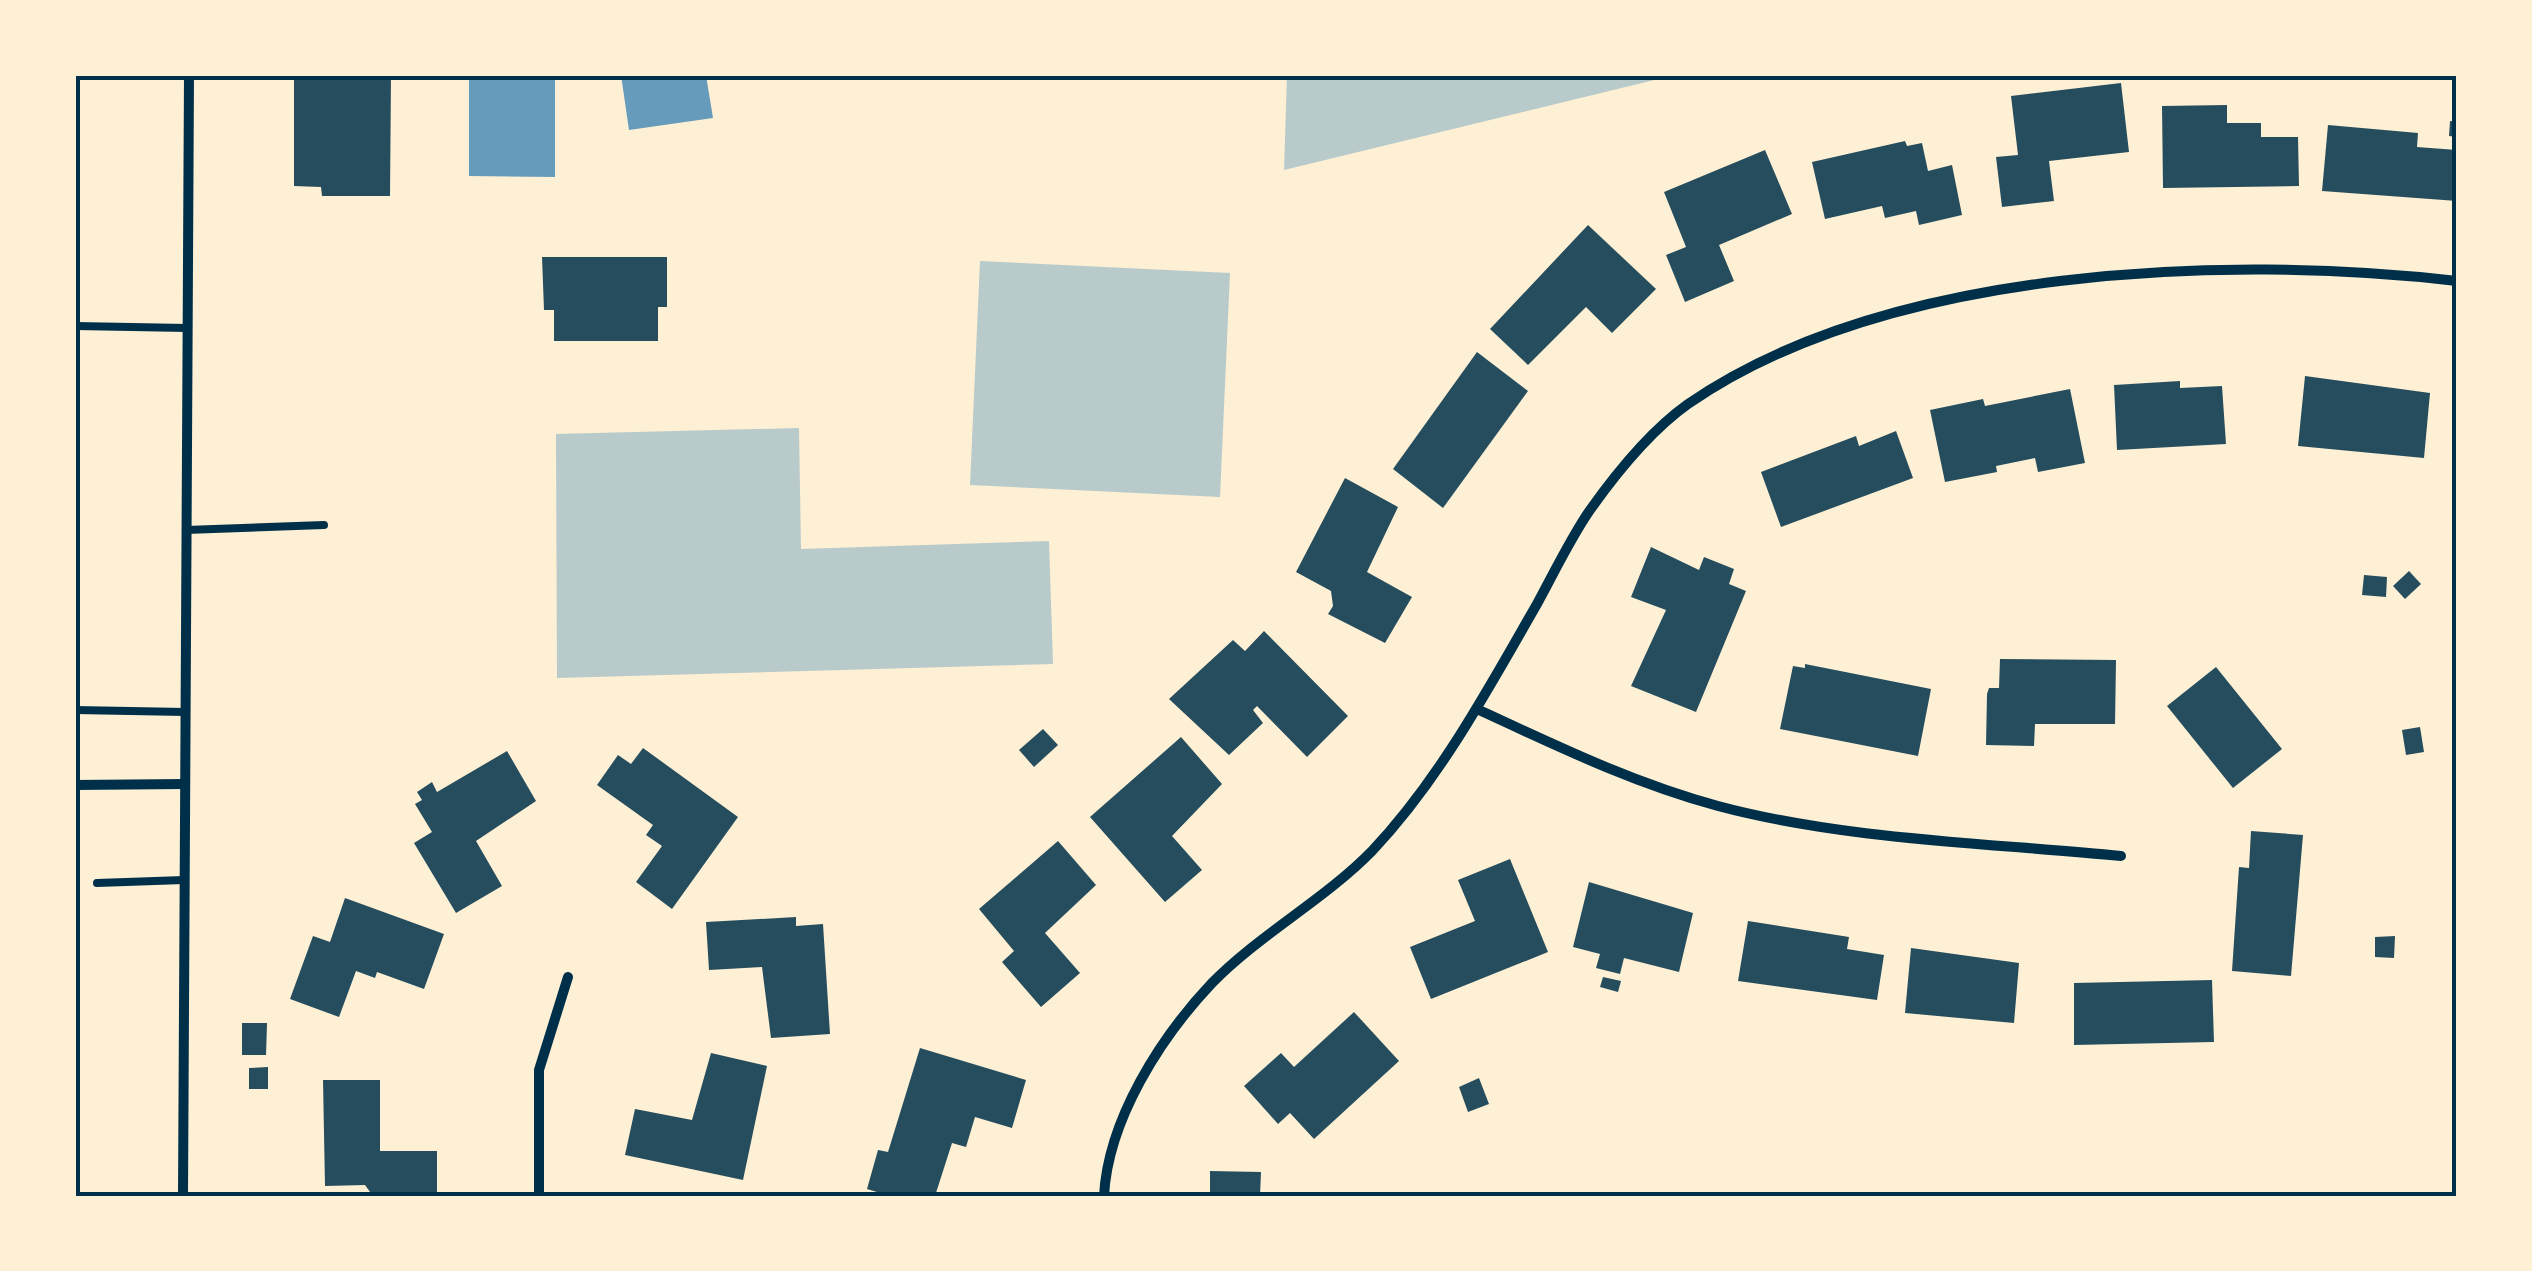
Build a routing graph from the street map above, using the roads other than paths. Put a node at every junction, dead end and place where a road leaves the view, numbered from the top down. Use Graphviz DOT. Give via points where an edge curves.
graph roads {
  1 [pos="188,75"];
  2 [pos="2457,281"];
  3 [pos="75,326"];
  4 [pos="187,328"];
  5 [pos="324,525"];
  6 [pos="186,530"];
  7 [pos="1478,708"];
  8 [pos="75,710"];
  9 [pos="185,712"];
  10 [pos="185,784"];
  11 [pos="75,785"];
  12 [pos="2121,856"];
  13 [pos="184,880"];
  14 [pos="98,883"];
  15 [pos="568,978"];
  16 [pos="183,1196"];
  17 [pos="539,1196"];
  18 [pos="1104,1196"];
  1 -- 4 [label="street"];
  2 -- 7 [label="street" via="2256,266 2164,271 1962,296 1862,322 1756,366 1686,405 1639,449 1589,512"];
  3 -- 4 [label="lane"];
  4 -- 6 [label="street"];
  5 -- 6 [label="lane"];
  6 -- 9 [label="street"];
  7 -- 12 [label="street" via="1622,776 1721,807 1812,825"];
  7 -- 18 [label="street" via="1371,851 1213,983 1130,1102 1106,1162"];
  8 -- 9 [label="lane"];
  9 -- 10 [label="street"];
  10 -- 11 [label="street"];
  10 -- 13 [label="street"];
  13 -- 14 [label="lane"];
  13 -- 16 [label="street"];
  15 -- 17 [label="street" via="539,1070"];
}
